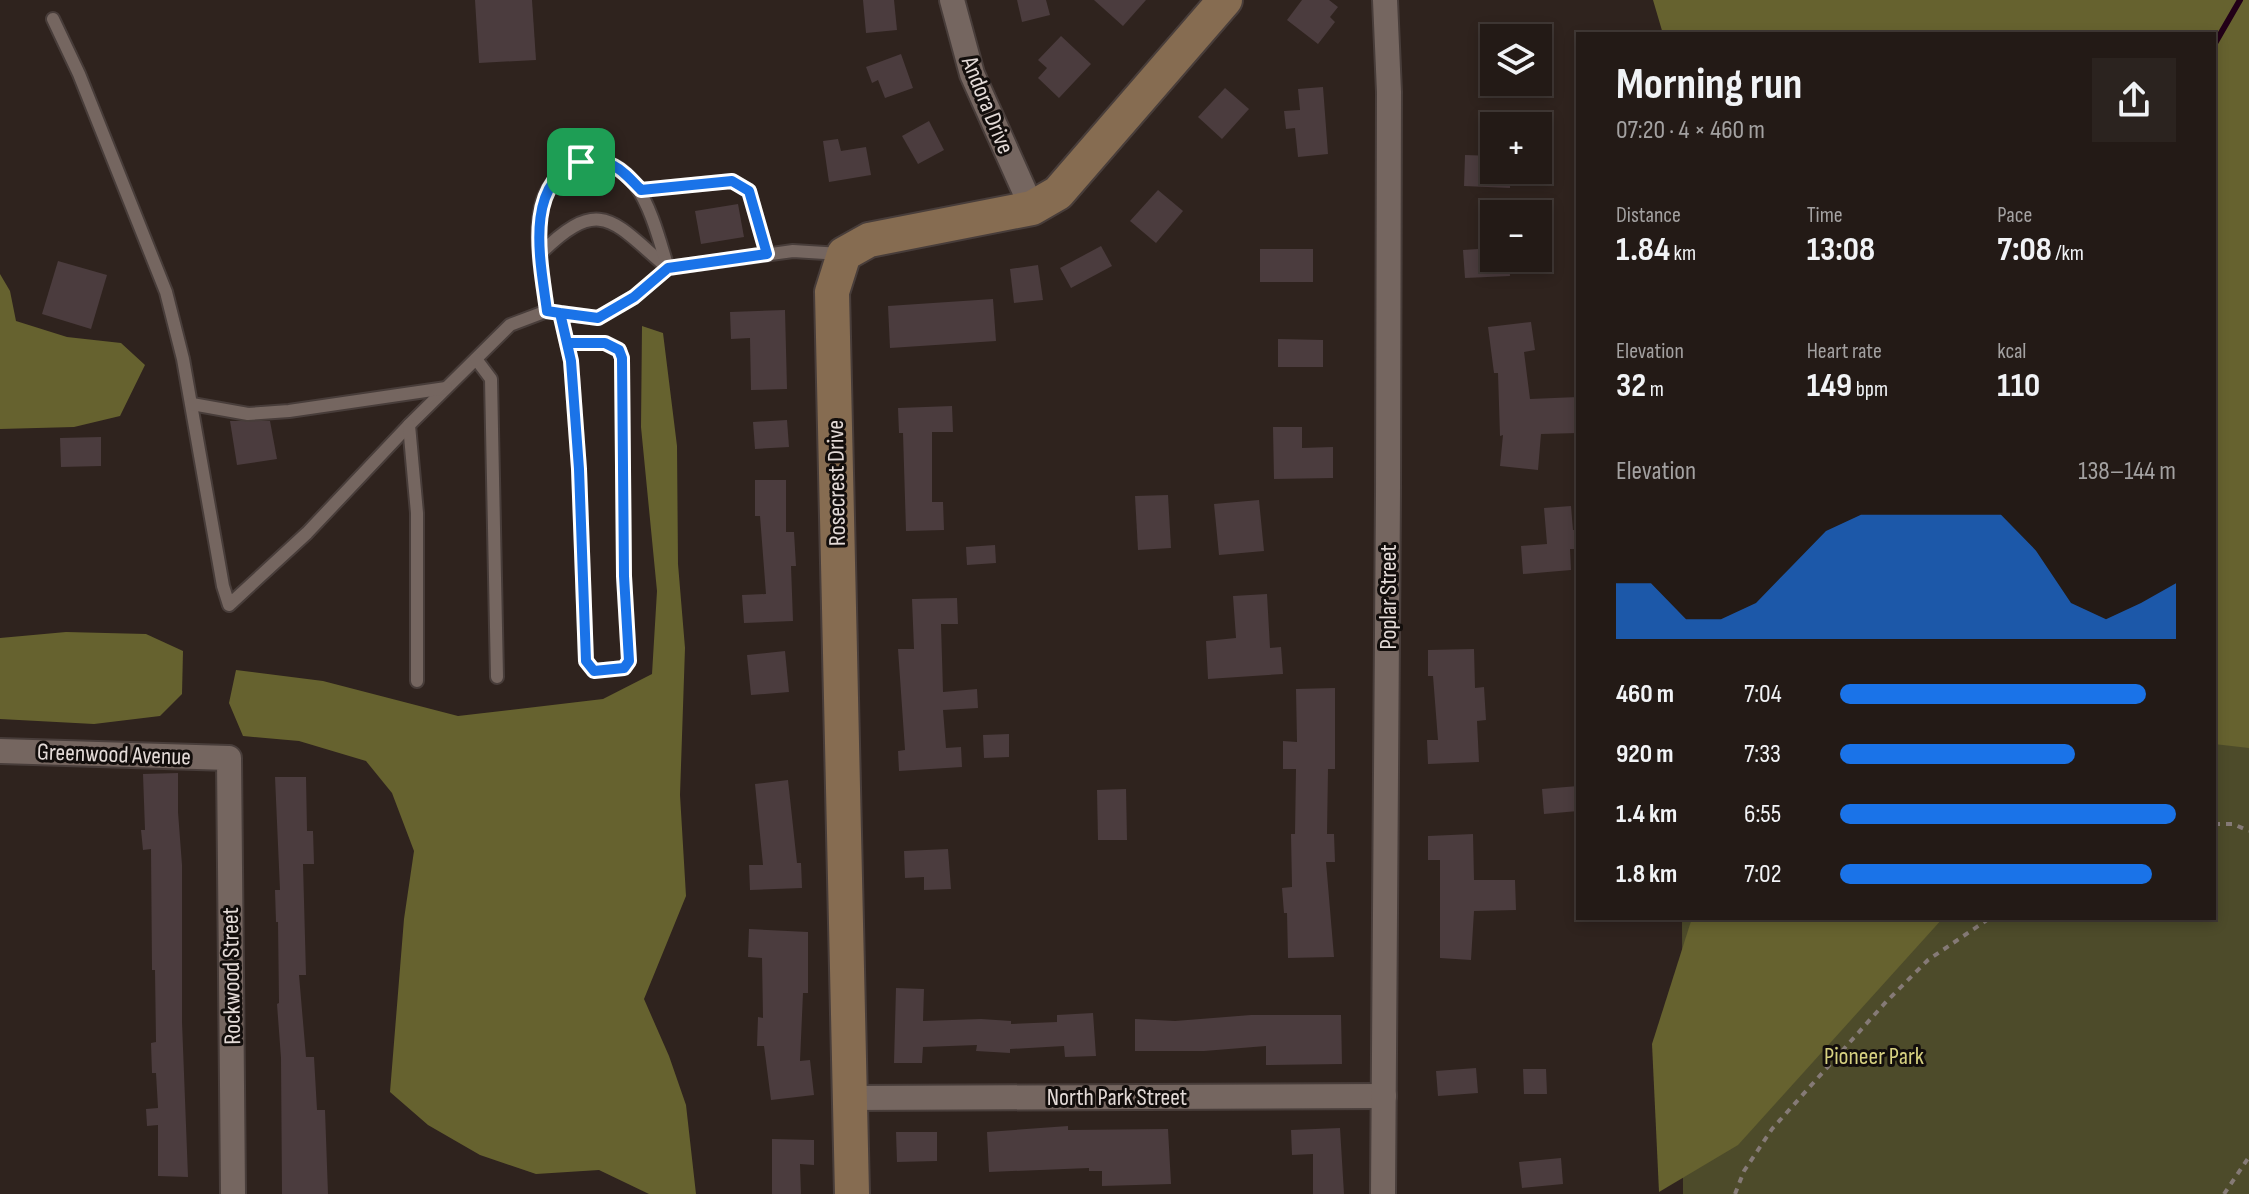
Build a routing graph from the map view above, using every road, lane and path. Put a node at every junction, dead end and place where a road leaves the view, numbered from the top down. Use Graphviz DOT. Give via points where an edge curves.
graph roads {
  1 [pos="952,0"];
  2 [pos="1225,0"];
  3 [pos="1385,0"];
  4 [pos="53,19"];
  5 [pos="641,190"];
  6 [pos="1032,208"];
  7 [pos="540,254"];
  8 [pos="767,254"];
  9 [pos="844,254"];
  10 [pos="668,268"];
  11 [pos="553,312"];
  12 [pos="567,343"];
  13 [pos="476,359"];
  14 [pos="446,388"];
  15 [pos="192,404"];
  16 [pos="409,425"];
  17 [pos="497,677"];
  18 [pos="417,681"];
  19 [pos="0,751"];
  20 [pos="229,758"];
  21 [pos="2216,824"];
  22 [pos="2249,831"];
  23 [pos="1987,920"];
  24 [pos="1384,1096"];
  25 [pos="849,1098"];
  26 [pos="2249,1157"];
  27 [pos="233,1194"];
  28 [pos="852,1194"];
  29 [pos="1383,1194"];
  30 [pos="1735,1194"];
  31 [pos="2224,1194"];
  1 -- 6 [label="street, Andora Drive" via="972,74"];
  2 -- 6 [label="street" via="1058,193"];
  3 -- 24 [label="street, Poplar Street" via="1389,107"];
  4 -- 15 [label="lane" via="166,292"];
  5 -- 7 [label="lane" via="623,171 602,160 567,167 541,206"];
  5 -- 8 [label="lane" via="732,181 749,191"];
  5 -- 10 [label="lane"];
  6 -- 9 [label="street" via="869,240"];
  7 -- 10 [label="lane" via="559,234 597,218 611,220"];
  7 -- 11 [label="lane"];
  8 -- 9 [label="lane"];
  8 -- 10 [label="lane"];
  9 -- 25 [label="street, Rosecrest Drive" via="832,292"];
  10 -- 11 [label="lane" via="598,318"];
  11 -- 12 [label="lane"];
  11 -- 13 [label="lane" via="510,325"];
  12 -- 12 [label="lane" via="579,469 586,661 594,671 624,668 629,661 622,358 619,350 605,343"];
  13 -- 14 [label="lane"];
  13 -- 17 [label="lane" via="491,379"];
  14 -- 15 [label="lane" via="248,414"];
  14 -- 16 [label="lane"];
  15 -- 16 [label="lane" via="229,605 307,533"];
  16 -- 18 [label="lane" via="417,513"];
  19 -- 20 [label="street, Greenwood Avenue"];
  20 -- 27 [label="street, Rockwood Street"];
  21 -- 22 [label="path"];
  23 -- 30 [label="path" via="1928,960 1885,1003 1772,1129"];
  24 -- 25 [label="street, North Park Street"];
  24 -- 29 [label="street, Poplar Street"];
  25 -- 28 [label="street, Rosecrest Drive"];
  26 -- 31 [label="path"];
}
